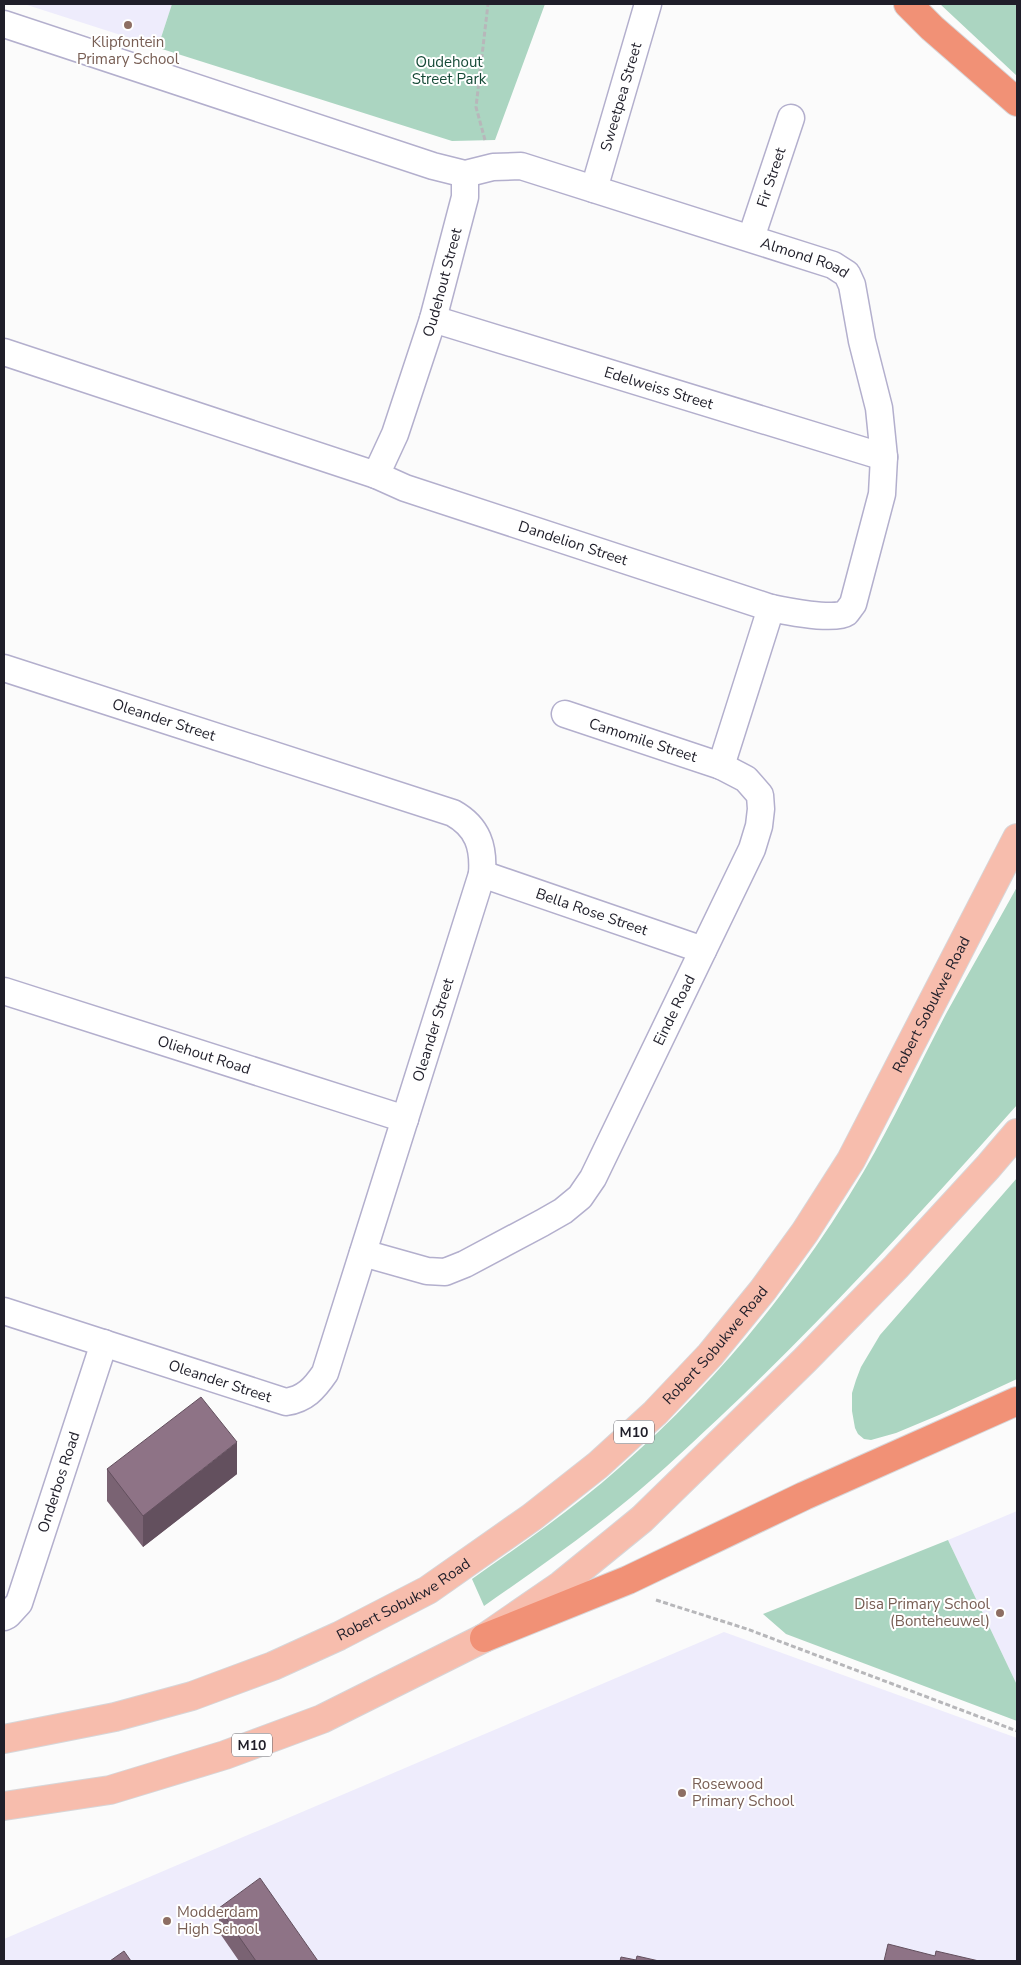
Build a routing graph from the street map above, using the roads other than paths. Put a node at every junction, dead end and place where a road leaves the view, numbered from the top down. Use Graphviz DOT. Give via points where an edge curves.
graph roads {
  1 [pos="648,4"];
  2 [pos="908,4"];
  3 [pos="4,24"];
  4 [pos="1017,102"];
  5 [pos="791,118"];
  6 [pos="465,174"];
  7 [pos="594,189"];
  8 [pos="751,238"];
  9 [pos="433,319"];
  10 [pos="4,352"];
  11 [pos="884,457"];
  12 [pos="376,475"];
  13 [pos="853,604"];
  14 [pos="771,608"];
  15 [pos="4,668"];
  16 [pos="564,714"];
  17 [pos="721,766"];
  18 [pos="1017,838"];
  19 [pos="482,874"];
  20 [pos="702,950"];
  21 [pos="4,991"];
  22 [pos="405,1119"];
  23 [pos="1017,1133"];
  24 [pos="363,1253"];
  25 [pos="4,1311"];
  26 [pos="104,1343"];
  27 [pos="1017,1401"];
  28 [pos="4,1617"];
  29 [pos="484,1638"];
  30 [pos="4,1739"];
  31 [pos="4,1806"];
  1 -- 7 [label="street, Sweetpea Street"];
  2 -- 4 [label="highway"];
  3 -- 6 [label="street"];
  5 -- 8 [label="street, Fir Street"];
  6 -- 7 [label="street, Almond Road" via="493,167 521,166"];
  6 -- 9 [label="street, Oudehout Street" via="465,197"];
  7 -- 8 [label="street, Almond Road"];
  8 -- 11 [label="street, Almond Road" via="833,265 847,274 879,408"];
  9 -- 11 [label="street, Edelweiss Street"];
  9 -- 12 [label="street, Oudehout Street" via="395,434"];
  10 -- 12 [label="street"];
  11 -- 13 [label="street, Almond Road" via="882,494"];
  12 -- 14 [label="street, Dandelion Street" via="405,488"];
  13 -- 14 [label="street, Dandelion Street" via="846,613 838,616 808,615"];
  14 -- 17 [label="street"];
  15 -- 19 [label="street, Oleander Street" via="453,813 464,820 477,836 484,856"];
  16 -- 17 [label="street, Camomile Street"];
  17 -- 20 [label="street, Einde Road" via="746,779 760,795 761,810 752,849"];
  18 -- 30 [label="main road, Robert Sobukwe Road / M10" via="851,1160 805,1232 710,1355 655,1413 598,1465 532,1517 428,1590 339,1636 273,1666 192,1696 115,1718"];
  19 -- 20 [label="street, Bella Rose Street"];
  19 -- 22 [label="street, Oleander Street"];
  20 -- 24 [label="street, Einde Road" via="594,1178 580,1197 542,1224 445,1272 427,1271"];
  21 -- 22 [label="street, Oliehout Road"];
  22 -- 24 [label="street, Oleander Street"];
  23 -- 29 [label="main road, M10" via="896,1268 642,1519 561,1585"];
  24 -- 26 [label="street, Oleander Street" via="325,1373 316,1386 299,1400 286,1402"];
  25 -- 26 [label="street, Oleander Street"];
  26 -- 28 [label="street, Onderbos Road" via="19,1603"];
  27 -- 29 [label="highway" via="804,1496 628,1580"];
  29 -- 31 [label="main road, M10" via="322,1719 225,1755 110,1790"];
}
